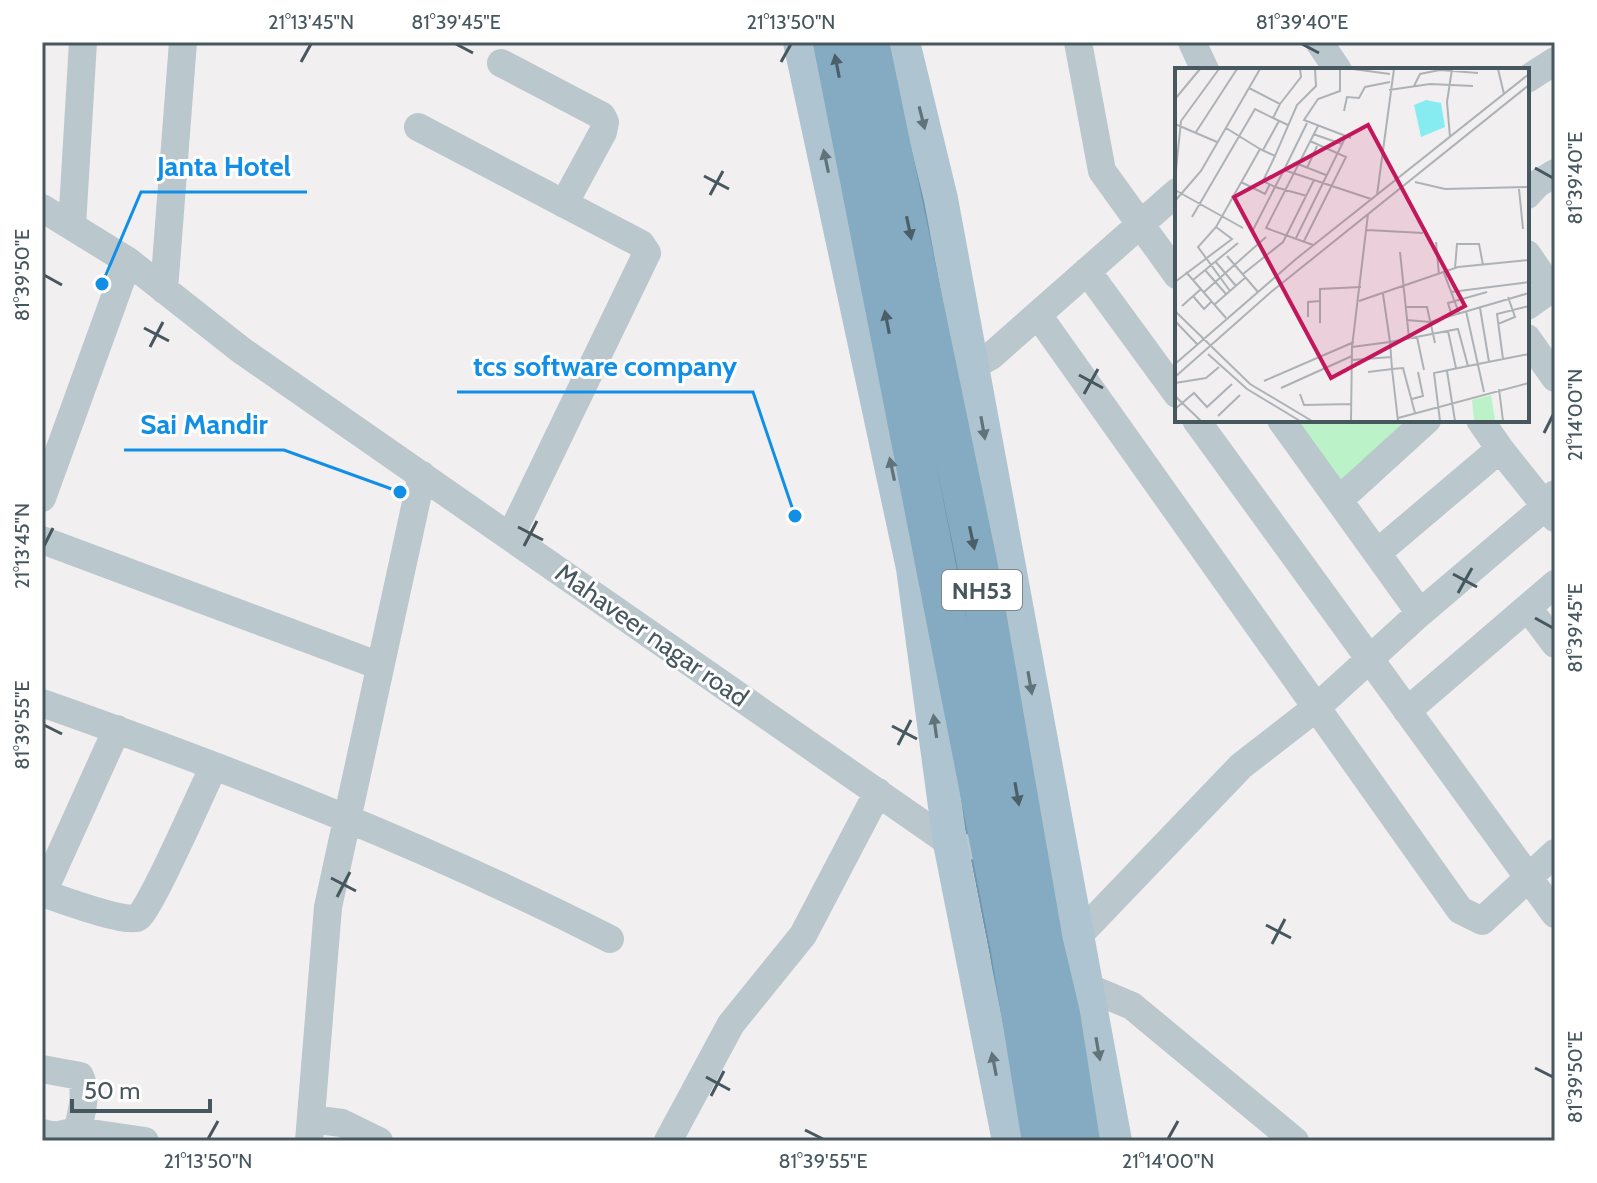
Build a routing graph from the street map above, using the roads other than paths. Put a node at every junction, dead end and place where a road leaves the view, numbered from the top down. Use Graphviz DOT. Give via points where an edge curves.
graph roads {
  1 [pos="83,42"];
  2 [pos="183,42"];
  3 [pos="800,42"];
  4 [pos="833,42"];
  5 [pos="869,42"];
  6 [pos="903,42"];
  7 [pos="1078,42"];
  8 [pos="1192,42"];
  9 [pos="1319,42"];
  10 [pos="1555,61"];
  11 [pos="501,63"];
  12 [pos="1204,68"];
  13 [pos="1337,68"];
  14 [pos="1529,78"];
  15 [pos="418,127"];
  16 [pos="1555,173"];
  17 [pos="1529,193"];
  18 [pos="1175,194"];
  19 [pos="564,204"];
  20 [pos="42,209"];
  21 [pos="1141,224"];
  22 [pos="72,226"];
  23 [pos="1529,257"];
  24 [pos="128,261"];
  25 [pos="1087,271"];
  26 [pos="1175,272"];
  27 [pos="1553,287"];
  28 [pos="164,290"];
  29 [pos="1529,305"];
  30 [pos="1038,315"];
  31 [pos="1529,341"];
  32 [pos="972,366"];
  33 [pos="1555,378"];
  34 [pos="1175,391"];
  35 [pos="1197,422"];
  36 [pos="1282,422"];
  37 [pos="1425,422"];
  38 [pos="1481,422"];
  39 [pos="1500,449"];
  40 [pos="422,475"];
  41 [pos="42,498"];
  42 [pos="1339,500"];
  43 [pos="1552,506"];
  44 [pos="510,537"];
  45 [pos="42,540"];
  46 [pos="1377,553"];
  47 [pos="1555,584"];
  48 [pos="1529,609"];
  49 [pos="1420,613"];
  50 [pos="1555,644"];
  51 [pos="1370,659"];
  52 [pos="380,666"];
  53 [pos="42,703"];
  54 [pos="1317,707"];
  55 [pos="1407,711"];
  56 [pos="117,729"];
  57 [pos="214,766"];
  58 [pos="878,792"];
  59 [pos="348,818"];
  60 [pos="950,843"];
  61 [pos="1555,853"];
  62 [pos="992,860"];
  63 [pos="1528,877"];
  64 [pos="42,880"];
  65 [pos="42,893"];
  66 [pos="1555,914"];
  67 [pos="610,939"];
  68 [pos="1043,943"];
  69 [pos="1071,989"];
  70 [pos="42,1069"];
  71 [pos="310,1130"];
  72 [pos="42,1133"];
  73 [pos="76,1136"];
  74 [pos="145,1141"];
  75 [pos="379,1141"];
  76 [pos="668,1141"];
  77 [pos="1009,1141"];
  78 [pos="1042,1141"];
  79 [pos="1080,1141"];
  80 [pos="1115,1141"];
  81 [pos="1295,1141"];
  1 -- 22 [label="street"];
  2 -- 28 [label="street"];
  60 -- 3 [label="main road, one-way" via="913,568"];
  62 -- 4 [label="highway, NH53, one-way"];
  5 -- 68 [label="highway, NH53, one-way" via="978,567"];
  6 -- 32 [label="main road, one-way" via="941,199"];
  7 -- 21 [label="street" via="1102,171"];
  8 -- 12 [label="street"];
  9 -- 13 [label="street"];
  10 -- 14 [label="street"];
  11 -- 19 [label="street" via="605,122"];
  15 -- 19 [label="street"];
  16 -- 17 [label="street"];
  18 -- 21 [label="street"];
  19 -- 44 [label="street" via="641,244 647,253"];
  20 -- 22 [label="street, Mahaveer nagar road"];
  21 -- 25 [label="street"];
  21 -- 26 [label="street"];
  22 -- 24 [label="street, Mahaveer nagar road"];
  23 -- 27 [label="street"];
  24 -- 28 [label="street, Mahaveer nagar road"];
  24 -- 41 [label="street"];
  25 -- 30 [label="street"];
  25 -- 34 [label="street"];
  27 -- 29 [label="street"];
  28 -- 40 [label="street, Mahaveer nagar road"];
  30 -- 32 [label="street"];
  30 -- 54 [label="street"];
  31 -- 33 [label="street"];
  32 -- 68 [label="main road, one-way"];
  35 -- 51 [label="street"];
  36 -- 42 [label="street"];
  37 -- 42 [label="street"];
  38 -- 39 [label="street"];
  39 -- 43 [label="street"];
  39 -- 46 [label="street"];
  40 -- 44 [label="street, Mahaveer nagar road"];
  40 -- 52 [label="street"];
  42 -- 46 [label="street"];
  43 -- 49 [label="street"];
  44 -- 58 [label="street, Mahaveer nagar road"];
  45 -- 52 [label="street"];
  46 -- 49 [label="street"];
  47 -- 48 [label="street"];
  48 -- 50 [label="street"];
  48 -- 55 [label="street"];
  49 -- 51 [label="street"];
  51 -- 54 [label="street"];
  51 -- 55 [label="street"];
  52 -- 59 [label="street"];
  53 -- 56 [label="street"];
  54 -- 63 [label="street" via="1460,910 1482,921"];
  54 -- 68 [label="street" via="1241,766"];
  55 -- 63 [label="street"];
  56 -- 57 [label="street"];
  56 -- 64 [label="street" via="50,877"];
  57 -- 59 [label="street"];
  57 -- 65 [label="street" via="141,917 117,916"];
  58 -- 60 [label="street, Mahaveer nagar road"];
  58 -- 76 [label="street" via="803,935 731,1024"];
  59 -- 67 [label="street"];
  59 -- 71 [label="street" via="328,907"];
  60 -- 62 [label="street, Mahaveer nagar road"];
  77 -- 60 [label="main road, one-way"];
  61 -- 63 [label="street"];
  62 -- 68 [label="highway, NH53"];
  63 -- 66 [label="street"];
  68 -- 69 [label="highway, NH53"];
  68 -- 78 [label="highway, NH53"];
  69 -- 79 [label="highway, NH53"];
  69 -- 80 [label="main road, one-way"];
  69 -- 81 [label="street" via="1132,1006"];
  70 -- 73 [label="street" via="83,1081"];
  71 -- 75 [label="street" via="342,1123"];
  72 -- 73 [label="street"];
  73 -- 74 [label="street"];
}
